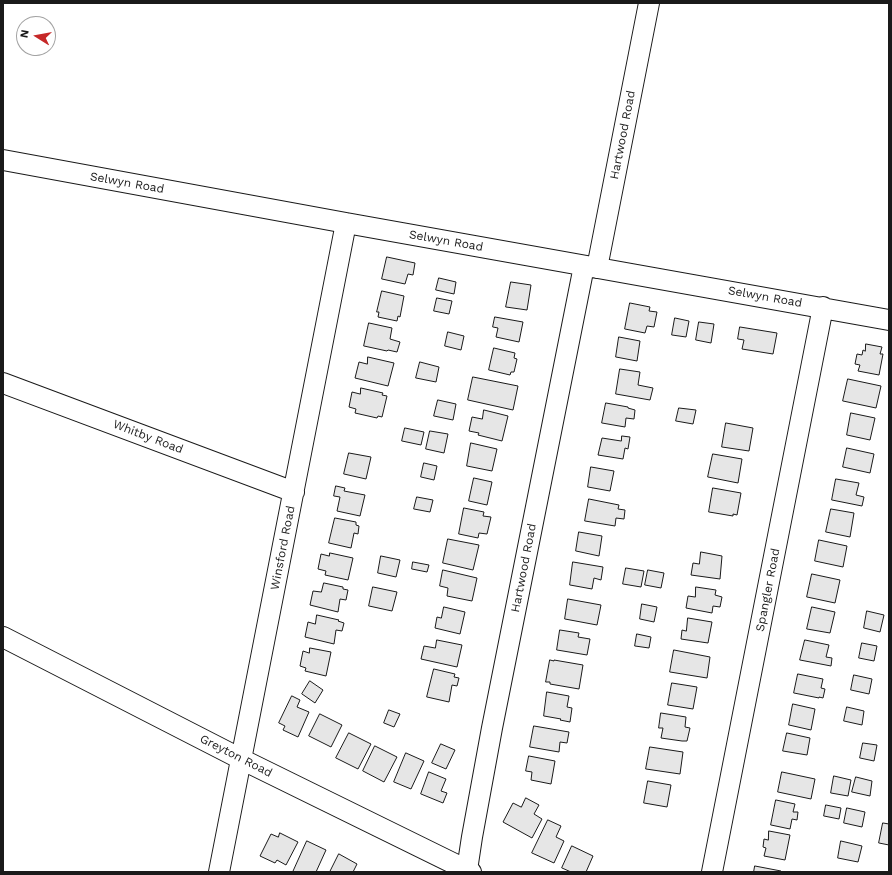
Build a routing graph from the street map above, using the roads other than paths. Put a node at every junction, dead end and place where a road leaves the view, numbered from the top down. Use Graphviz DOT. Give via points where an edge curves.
graph roads {
  1 [pos="649,3"];
  2 [pos="3,160"];
  3 [pos="346,223"];
  4 [pos="591,267"];
  5 [pos="823,307"];
  6 [pos="889,320"];
  7 [pos="3,383"];
  8 [pos="294,492"];
  9 [pos="3,637"];
  10 [pos="241,759"];
  11 [pos="469,871"];
  12 [pos="219,872"];
  13 [pos="712,872"];
  1 -- 4 [label="street, Hartwood Road"];
  2 -- 3 [label="street, Selwyn Road"];
  3 -- 4 [label="street, Selwyn Road"];
  3 -- 8 [label="street, Winsford Road"];
  4 -- 5 [label="street, Selwyn Road"];
  4 -- 11 [label="street, Hartwood Road" via="492,728 472,837"];
  5 -- 6 [label="street, Selwyn Road"];
  5 -- 13 [label="street, Spangler Road"];
  7 -- 8 [label="street, Whitby Road"];
  8 -- 10 [label="street, Winsford Road"];
  9 -- 10 [label="street, Greyton Road"];
  10 -- 11 [label="street, Greyton Road"];
  10 -- 12 [label="street, Winsford Road"];
}
